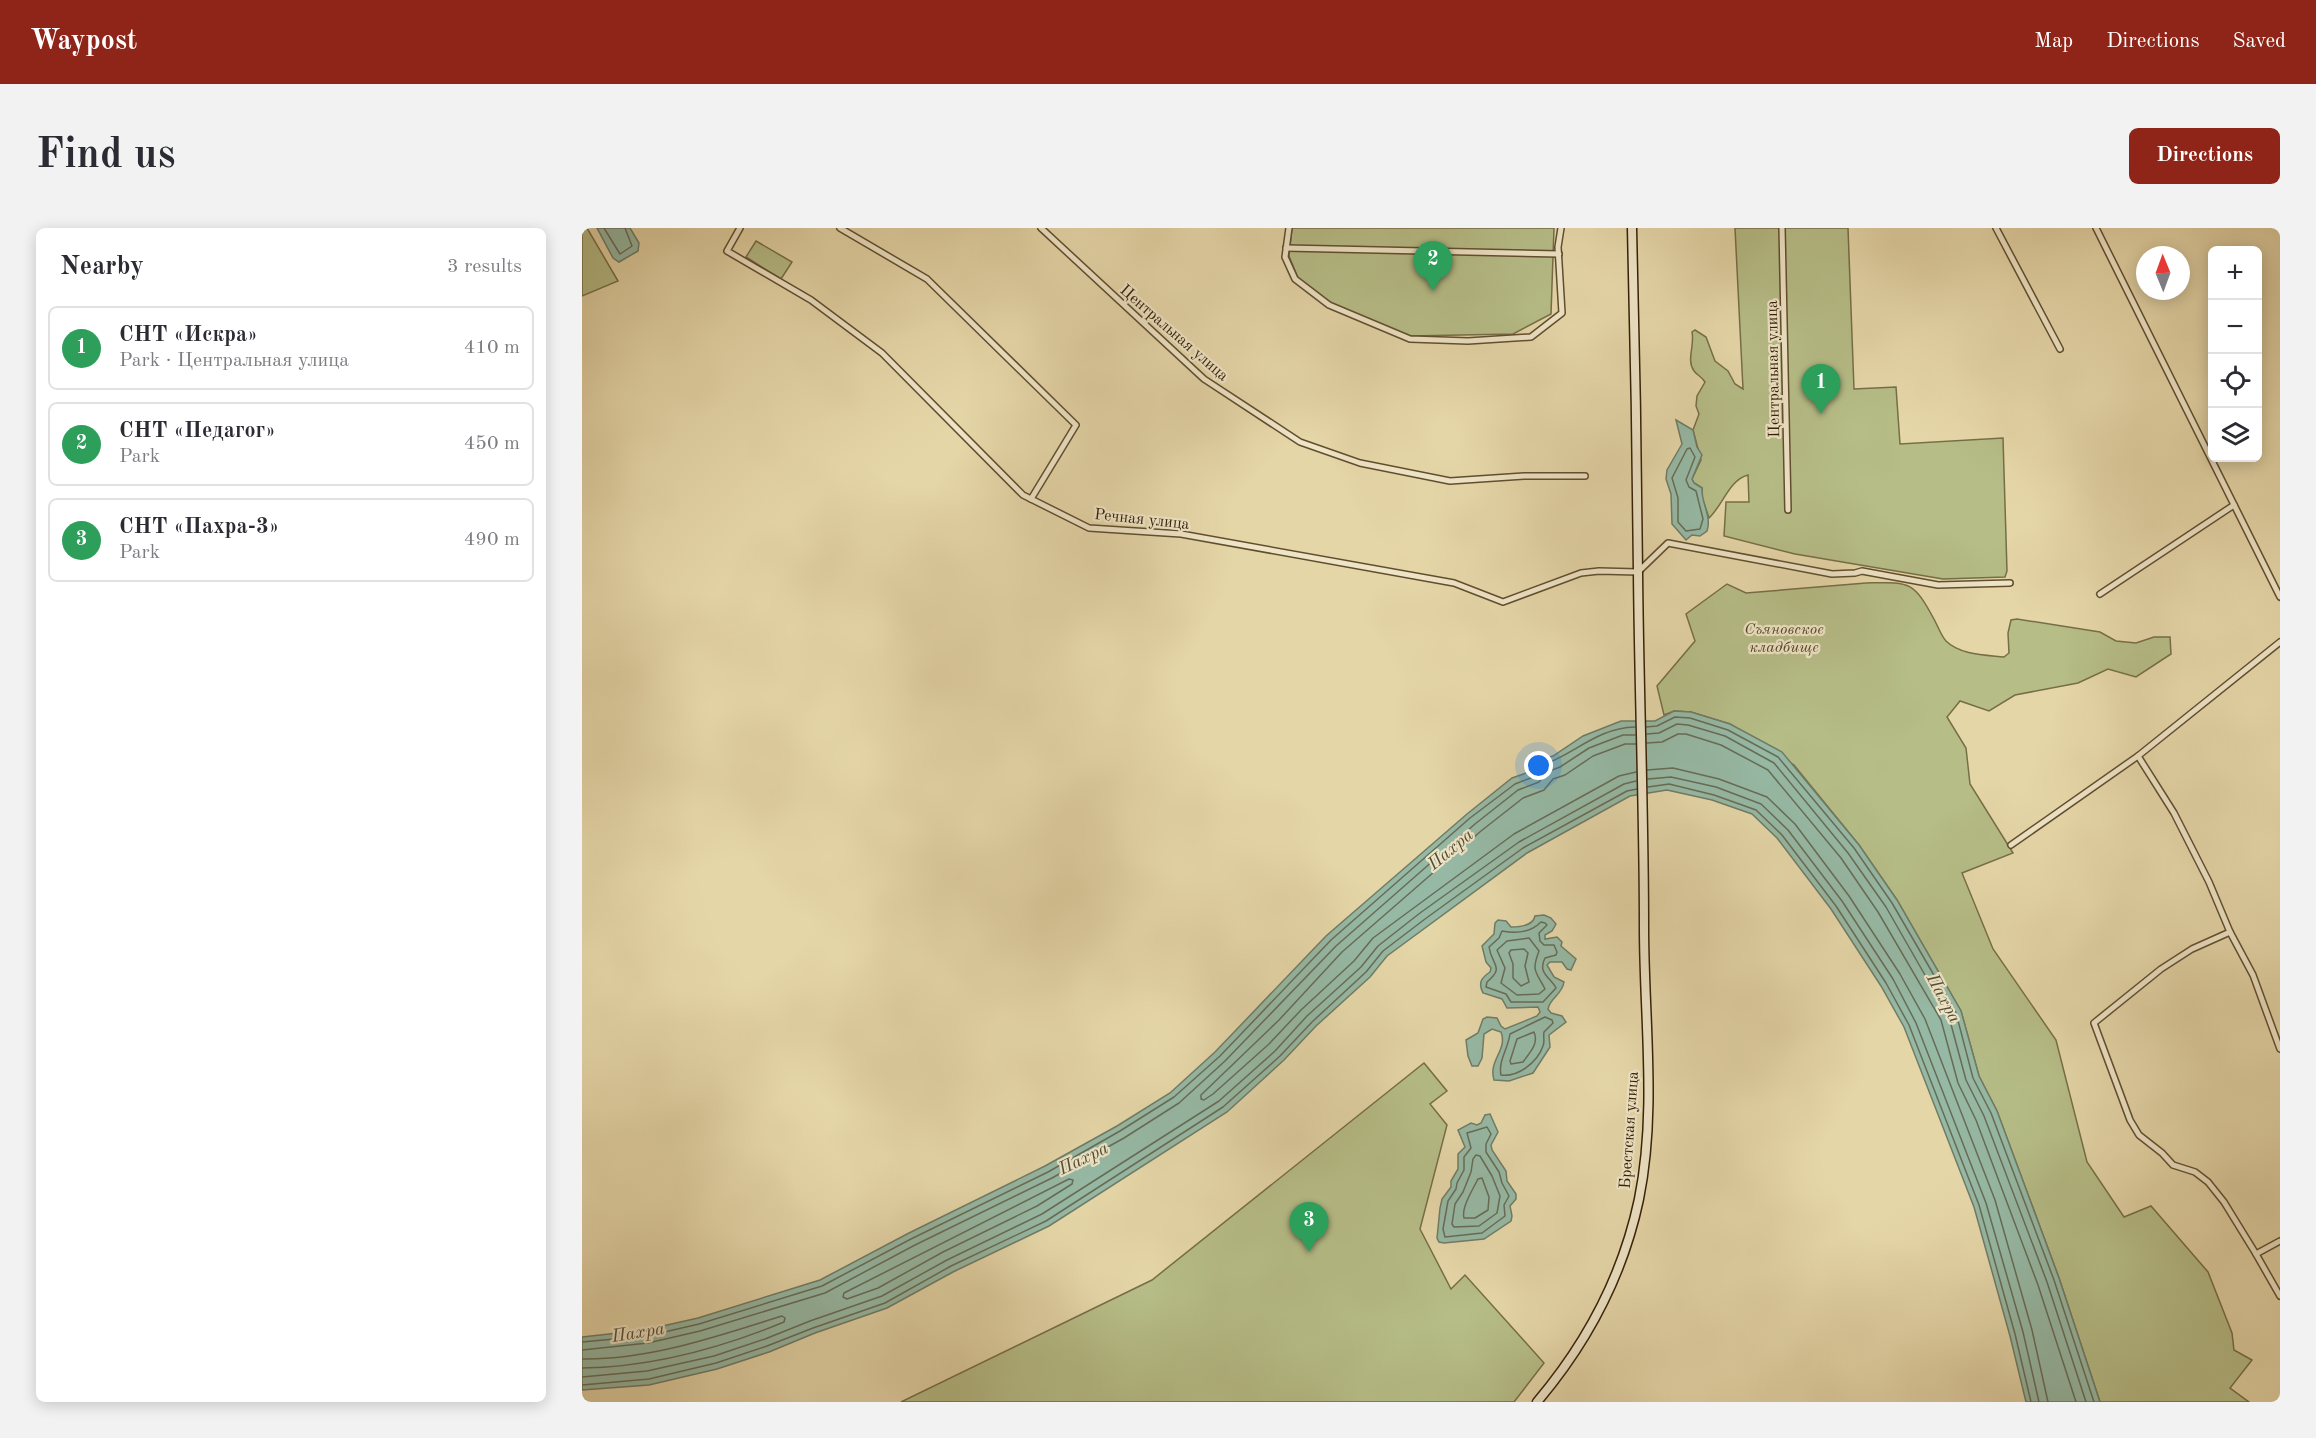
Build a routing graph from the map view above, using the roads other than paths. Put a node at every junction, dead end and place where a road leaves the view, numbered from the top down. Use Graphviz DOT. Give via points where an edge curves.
graph roads {
  1 [pos="740,228"];
  2 [pos="840,228"];
  3 [pos="1041,228"];
  4 [pos="1289,228"];
  5 [pos="1561,228"];
  6 [pos="1632,228"];
  7 [pos="1782,228"];
  8 [pos="1996,228"];
  9 [pos="2096,228"];
  10 [pos="1286,248"];
  11 [pos="1558,254"];
  12 [pos="2060,349"];
  13 [pos="1585,476"];
  14 [pos="1031,499"];
  15 [pos="2234,505"];
  16 [pos="1788,510"];
  17 [pos="1638,572"];
  18 [pos="2010,583"];
  19 [pos="2100,594"];
  20 [pos="2280,597"];
  21 [pos="2280,642"];
  22 [pos="2138,756"];
  23 [pos="2012,845"];
  24 [pos="2230,932"];
  25 [pos="2280,1049"];
  26 [pos="2280,1241"];
  27 [pos="2256,1254"];
  28 [pos="2280,1296"];
  29 [pos="1537,1402"];
  1 -- 14 [label="street, Речная улица" via="727,251 810,300 882,353 1014,487"];
  2 -- 14 [label="street" via="927,279 1076,426"];
  3 -- 13 [label="street, Центральная улица" via="1204,379 1300,442 1360,463 1450,481"];
  4 -- 10 [label="street"];
  5 -- 11 [label="street"];
  6 -- 17 [label="main road, Брестская улица"];
  7 -- 16 [label="street, Центральная улица"];
  8 -- 12 [label="street"];
  9 -- 15 [label="street"];
  10 -- 11 [label="street"];
  10 -- 11 [label="street" via="1285,257 1294,279 1329,305 1410,339 1468,341 1531,337 1562,313"];
  14 -- 17 [label="street, Речная улица" via="1089,528 1181,534 1454,583 1503,602 1581,573"];
  15 -- 19 [label="street"];
  15 -- 20 [label="street"];
  17 -- 18 [label="street" via="1668,543 1832,574 1862,571 1938,585"];
  17 -- 29 [label="main road, Брестская улица" via="1645,869 1645,1158 1624,1256 1609,1291 1576,1351"];
  21 -- 22 [label="street"];
  22 -- 23 [label="street"];
  22 -- 24 [label="street" via="2210,882"];
  24 -- 25 [label="street" via="2253,975"];
  24 -- 27 [label="street" via="2192,949 2162,969 2094,1023 2139,1135 2173,1165 2195,1172 2208,1182"];
  26 -- 27 [label="street"];
  27 -- 28 [label="street"];
}
